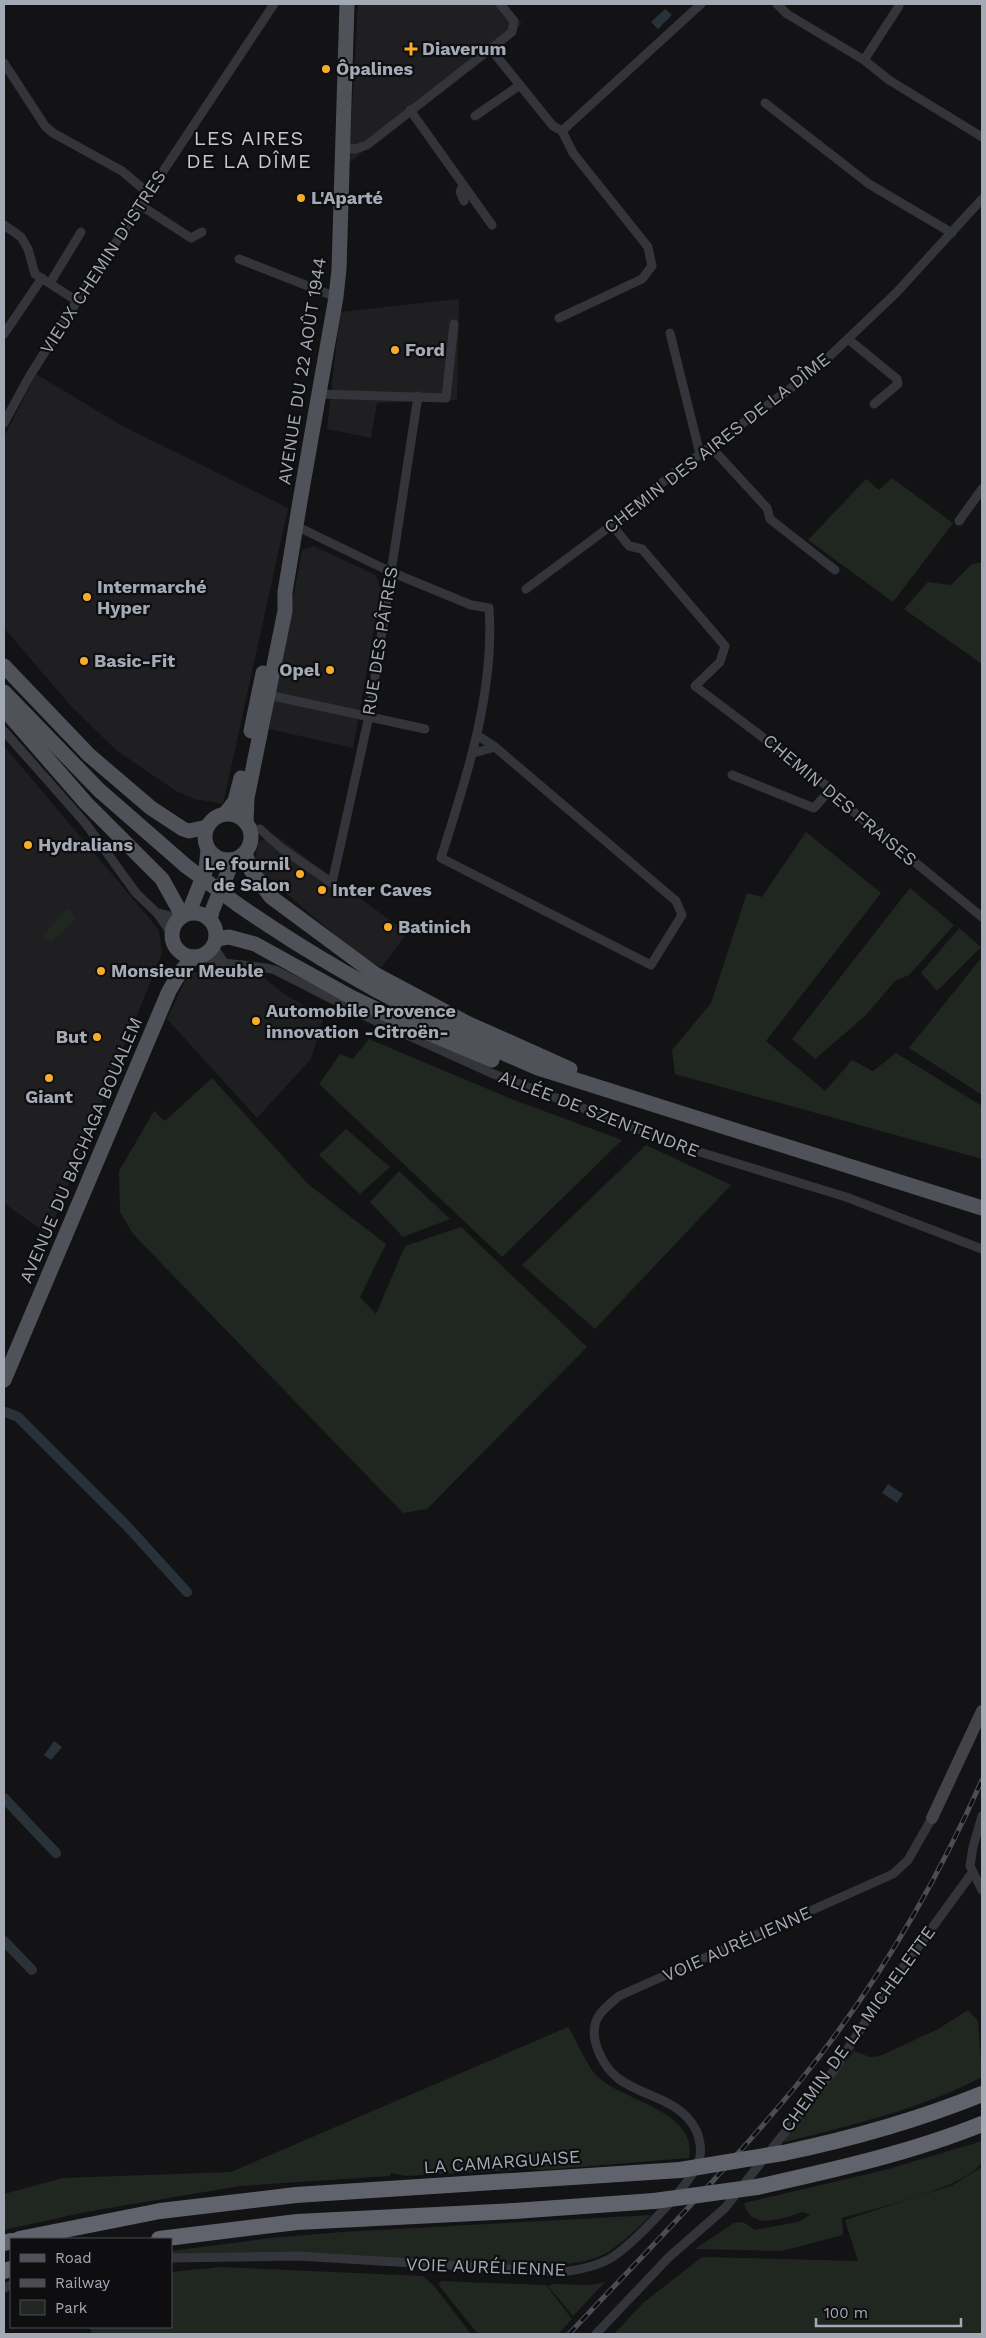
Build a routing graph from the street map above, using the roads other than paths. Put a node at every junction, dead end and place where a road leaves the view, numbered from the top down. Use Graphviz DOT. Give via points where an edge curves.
graph roads {
  1 [pos="274,4"];
  2 [pos="347,4"];
  3 [pos="500,4"];
  4 [pos="701,4"];
  5 [pos="777,4"];
  6 [pos="899,6"];
  7 [pos="490,48"];
  8 [pos="864,60"];
  9 [pos="4,62"];
  10 [pos="520,85"];
  11 [pos="765,103"];
  12 [pos="410,110"];
  13 [pos="475,116"];
  14 [pos="562,131"];
  15 [pos="982,137"];
  16 [pos="343,148"];
  17 [pos="463,185"];
  18 [pos="148,193"];
  19 [pos="982,199"];
  20 [pos="464,201"];
  21 [pos="140,205"];
  22 [pos="4,225"];
  23 [pos="492,225"];
  24 [pos="82,232"];
  25 [pos="202,232"];
  26 [pos="952,233"];
  27 [pos="239,259"];
  28 [pos="46,280"];
  29 [pos="336,297"];
  30 [pos="77,301"];
  31 [pos="559,318"];
  32 [pos="454,324"];
  33 [pos="670,333"];
  34 [pos="4,334"];
  35 [pos="848,338"];
  36 [pos="318,394"];
  37 [pos="418,396"];
  38 [pos="874,404"];
  39 [pos="4,423"];
  40 [pos="710,446"];
  41 [pos="700,454"];
  42 [pos="982,489"];
  43 [pos="959,521"];
  44 [pos="612,525"];
  45 [pos="296,526"];
  46 [pos="835,570"];
  47 [pos="391,572"];
  48 [pos="526,589"];
  49 [pos="4,666"];
  50 [pos="4,692"];
  51 [pos="264,694"];
  52 [pos="4,708"];
  53 [pos="370,716"];
  54 [pos="257,727"];
  55 [pos="425,729"];
  56 [pos="4,731"];
  57 [pos="477,735"];
  58 [pos="495,748"];
  59 [pos="474,753"];
  60 [pos="732,775"];
  61 [pos="831,789"];
  62 [pos="225,814"];
  63 [pos="207,827"];
  64 [pos="248,827"];
  65 [pos="208,850"];
  66 [pos="239,857"];
  67 [pos="157,914"];
  68 [pos="183,915"];
  69 [pos="982,917"];
  70 [pos="210,920"];
  71 [pos="171,933"];
  72 [pos="177,950"];
  73 [pos="206,950"];
  74 [pos="224,961"];
  75 [pos="169,991"];
  76 [pos="538,1068"];
  77 [pos="609,1089"];
  78 [pos="982,1208"];
  79 [pos="982,1249"];
  80 [pos="4,1380"];
  81 [pos="982,1712"];
  82 [pos="982,1817"];
  83 [pos="932,1818"];
  84 [pos="971,1869"];
  85 [pos="982,1890"];
  86 [pos="980,2095"];
  87 [pos="981,2125"];
  88 [pos="24,2238"];
  89 [pos="167,2238"];
  90 [pos="172,2258"];
  91 [pos="596,2334"];
  1 -- 18 [label="street, VIEUX CHEMIN D'ISTRES"];
  2 -- 16 [label="main road, AVENUE DU 22 AOÛT 1944"];
  3 -- 7 [label="street" via="514,21 512,32"];
  4 -- 14 [label="street"];
  5 -- 8 [label="street" via="787,14"];
  6 -- 8 [label="street"];
  7 -- 10 [label="street"];
  7 -- 12 [label="street"];
  8 -- 15 [label="street" via="889,80"];
  9 -- 18 [label="street" via="45,126 122,171"];
  10 -- 13 [label="street"];
  10 -- 14 [label="street" via="554,126"];
  11 -- 26 [label="street" via="868,184"];
  12 -- 16 [label="street" via="367,145"];
  12 -- 17 [label="street"];
  14 -- 31 [label="street" via="573,153 648,247 652,266 642,279"];
  16 -- 29 [label="main road, AVENUE DU 22 AOÛT 1944"];
  17 -- 20 [label="street" via="460,192"];
  17 -- 23 [label="street"];
  18 -- 21 [label="street, VIEUX CHEMIN D'ISTRES"];
  19 -- 26 [label="street, CHEMIN DES AIRES DE LA DÎME"];
  21 -- 25 [label="street" via="192,238"];
  21 -- 30 [label="street, VIEUX CHEMIN D'ISTRES"];
  22 -- 28 [label="street" via="21,237 36,274"];
  24 -- 28 [label="street"];
  26 -- 35 [label="street, CHEMIN DES AIRES DE LA DÎME"];
  27 -- 29 [label="street"];
  28 -- 30 [label="street"];
  28 -- 34 [label="street"];
  29 -- 36 [label="main road, AVENUE DU 22 AOÛT 1944"];
  30 -- 39 [label="street, VIEUX CHEMIN D'ISTRES" via="28,377"];
  32 -- 37 [label="street" via="446,398"];
  33 -- 41 [label="street"];
  35 -- 38 [label="street" via="897,379 898,384"];
  35 -- 40 [label="street, CHEMIN DES AIRES DE LA DÎME" via="813,372"];
  36 -- 37 [label="street"];
  36 -- 45 [label="main road, AVENUE DU 22 AOÛT 1944"];
  37 -- 47 [label="street, RUE DES PÂTRES"];
  40 -- 41 [label="street, CHEMIN DES AIRES DE LA DÎME"];
  40 -- 46 [label="street" via="767,508 770,519"];
  41 -- 44 [label="street, CHEMIN DES AIRES DE LA DÎME"];
  42 -- 43 [label="street"];
  44 -- 48 [label="street, CHEMIN DES AIRES DE LA DÎME"];
  44 -- 61 [label="street, CHEMIN DES FRAISES" via="629,546 642,549 725,646 720,662 695,686"];
  45 -- 47 [label="street"];
  45 -- 51 [label="main road, AVENUE DU 22 AOÛT 1944" via="285,611"];
  47 -- 53 [label="street, RUE DES PÂTRES"];
  47 -- 57 [label="street" via="470,605 489,608 491,638"];
  49 -- 63 [label="main road" via="89,755 152,808 183,829"];
  50 -- 76 [label="main road, bridge" via="99,790 186,866 237,904 317,958 401,1005"];
  51 -- 53 [label="street"];
  51 -- 54 [label="main road, AVENUE DU 22 AOÛT 1944"];
  52 -- 68 [label="main road" via="86,803 162,879"];
  53 -- 55 [label="street"];
  53 -- 64 [label="street, RUE DES PÂTRES" via="332,883 281,848 260,828"];
  54 -- 62 [label="main road, AVENUE DU 22 AOÛT 1944" via="237,796"];
  54 -- 64 [label="main road, AVENUE DU 22 AOÛT 1944" via="247,800"];
  56 -- 67 [label="street" via="86,824 136,893"];
  57 -- 58 [label="street"];
  57 -- 59 [label="street"];
  58 -- 59 [label="street"];
  58 -- 59 [label="street" via="676,901 682,915 651,965 441,858"];
  60 -- 61 [label="street" via="814,808"];
  61 -- 69 [label="street, CHEMIN DES FRAISES" via="856,814"];
  62 -- 63 [label="main road" via="212,820"];
  62 -- 64 [label="main road" via="241,818"];
  63 -- 65 [label="main road" via="205,839"];
  64 -- 66 [label="main road" via="250,843"];
  65 -- 66 [label="main road" via="219,859"];
  65 -- 68 [label="main road" via="206,868"];
  66 -- 70 [label="main road"];
  66 -- 77 [label="main road" via="271,897 375,974 467,1023 564,1065"];
  67 -- 68 [label="street"];
  67 -- 71 [label="street"];
  68 -- 70 [label="main road" via="202,914"];
  68 -- 71 [label="main road"];
  70 -- 73 [label="main road" via="216,932"];
  71 -- 72 [label="main road"];
  72 -- 73 [label="main road" via="188,957"];
  72 -- 75 [label="main road"];
  73 -- 74 [label="street, ALLÉE DE SZENTENDRE"];
  73 -- 74 [label="street"];
  73 -- 75 [label="main road" via="181,971"];
  73 -- 76 [label="main road" via="229,936 255,944 351,997 489,1058 526,1071"];
  74 -- 79 [label="street, ALLÉE DE SZENTENDRE" via="275,970 367,1017 491,1073 684,1147 846,1197"];
  75 -- 80 [label="main road, AVENUE DU BACHAGA BOUALEM"];
  76 -- 77 [label="main road"];
  77 -- 78 [label="main road"];
  81 -- 83 [label="street"];
  82 -- 84 [label="street" via="972,1847"];
  83 -- 90 [label="street, VOIE AURÉLIENNE" via="908,1860 893,1874 618,1996 603,2011 595,2025 596,2046 609,2069 619,2079 666,2100 688,2117 701,2148 694,2172 655,2218 617,2254 598,2264 560,2272 298,2256"];
  84 -- 85 [label="street"];
  84 -- 91 [label="street, CHEMIN DE LA MICHELETTE" via="834,2070 725,2208 669,2257"];
  86 -- 88 [label="highway, LA CAMARGUAISE, bridge" via="881,2128 783,2154 680,2170 296,2194 160,2211"];
  87 -- 89 [label="highway, bridge" via="841,2168 757,2187 654,2201 297,2222"];
}
